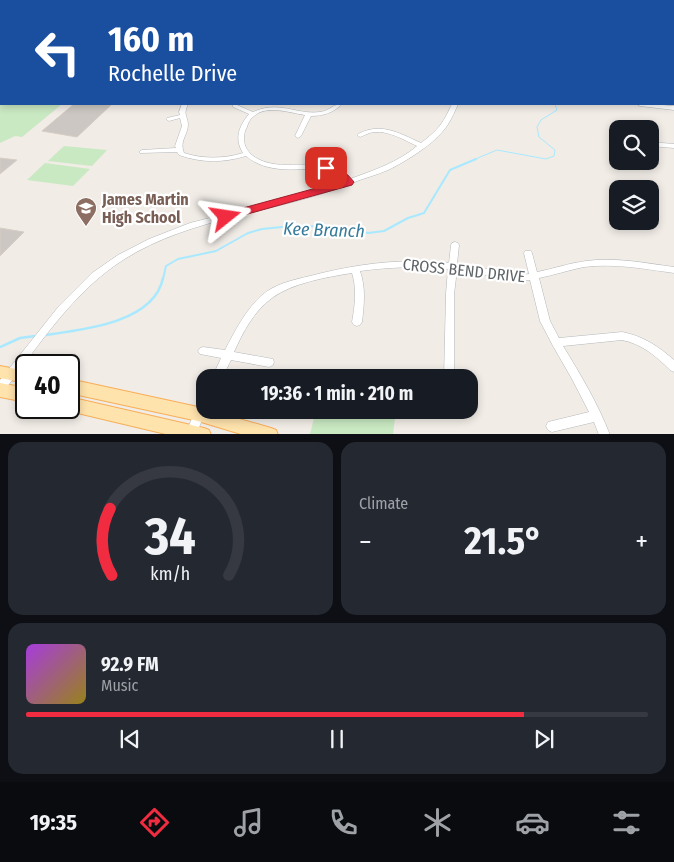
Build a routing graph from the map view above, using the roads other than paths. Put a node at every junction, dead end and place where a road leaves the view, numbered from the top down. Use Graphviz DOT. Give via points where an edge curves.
graph roads {
  1 [pos="184,105"];
  2 [pos="338,105"];
  3 [pos="455,105"];
  4 [pos="655,105"];
  5 [pos="235,106"];
  6 [pos="674,108"];
  7 [pos="309,113"];
  8 [pos="253,114"];
  9 [pos="183,116"];
  10 [pos="169,119"];
  11 [pos="360,135"];
  12 [pos="298,136"];
  13 [pos="659,145"];
  14 [pos="421,146"];
  15 [pos="674,146"];
  16 [pos="178,150"];
  17 [pos="142,152"];
  18 [pos="246,154"];
  19 [pos="348,182"];
  20 [pos="455,245"];
  21 [pos="528,253"];
  22 [pos="355,268"];
  23 [pos="452,268"];
  24 [pos="674,270"];
  25 [pos="534,277"];
  26 [pos="357,322"];
  27 [pos="556,343"];
  28 [pos="203,351"];
  29 [pos="229,355"];
  30 [pos="269,362"];
  31 [pos="674,367"];
  32 [pos="222,369"];
  33 [pos="449,369"];
  34 [pos="6,373"];
  35 [pos="80,388"];
  36 [pos="0,389"];
  37 [pos="15,392"];
  38 [pos="80,407"];
  39 [pos="196,407"];
  40 [pos="597,416"];
  41 [pos="199,419"];
  42 [pos="232,419"];
  43 [pos="552,426"];
  44 [pos="195,434"];
  45 [pos="272,434"];
  46 [pos="605,434"];
  1 -- 9 [label="street"];
  2 -- 7 [label="street" via="324,113"];
  3 -- 14 [label="street" via="440,131"];
  4 -- 6 [label="street"];
  5 -- 8 [label="street"];
  7 -- 8 [label="street" via="269,109"];
  7 -- 12 [label="street"];
  8 -- 18 [label="street" via="240,135"];
  9 -- 10 [label="street"];
  9 -- 16 [label="street" via="185,126"];
  11 -- 14 [label="street" via="370,130 382,130"];
  13 -- 15 [label="street"];
  14 -- 19 [label="street" via="398,163"];
  16 -- 17 [label="street"];
  16 -- 18 [label="street" via="191,158 215,160"];
  18 -- 19 [label="street" via="257,162 278,168 330,168"];
  19 -- 34 [label="street" via="193,225 121,257 95,275"];
  20 -- 23 [label="street"];
  21 -- 25 [label="street"];
  22 -- 23 [label="street, CROSS BEND DRIVE" via="402,264"];
  22 -- 26 [label="street" via="362,290"];
  22 -- 29 [label="street, CROSS BEND DRIVE" via="299,282 271,294 257,306"];
  23 -- 25 [label="street, CROSS BEND DRIVE"];
  23 -- 33 [label="street"];
  24 -- 25 [label="street, CROSS BEND DRIVE" via="604,262"];
  25 -- 27 [label="street" via="545,321"];
  27 -- 31 [label="street" via="632,337 646,343"];
  27 -- 40 [label="street"];
  28 -- 29 [label="street"];
  29 -- 30 [label="street"];
  29 -- 32 [label="street, CROSS BEND DRIVE"];
  34 -- 36 [label="street"];
  35 -- 39 [label="main road"];
  36 -- 37 [label="main road"];
  38 -- 44 [label="main road"];
  40 -- 43 [label="street"];
  40 -- 46 [label="street"];
  41 -- 44 [label="street"];
  42 -- 45 [label="main road"];
}
